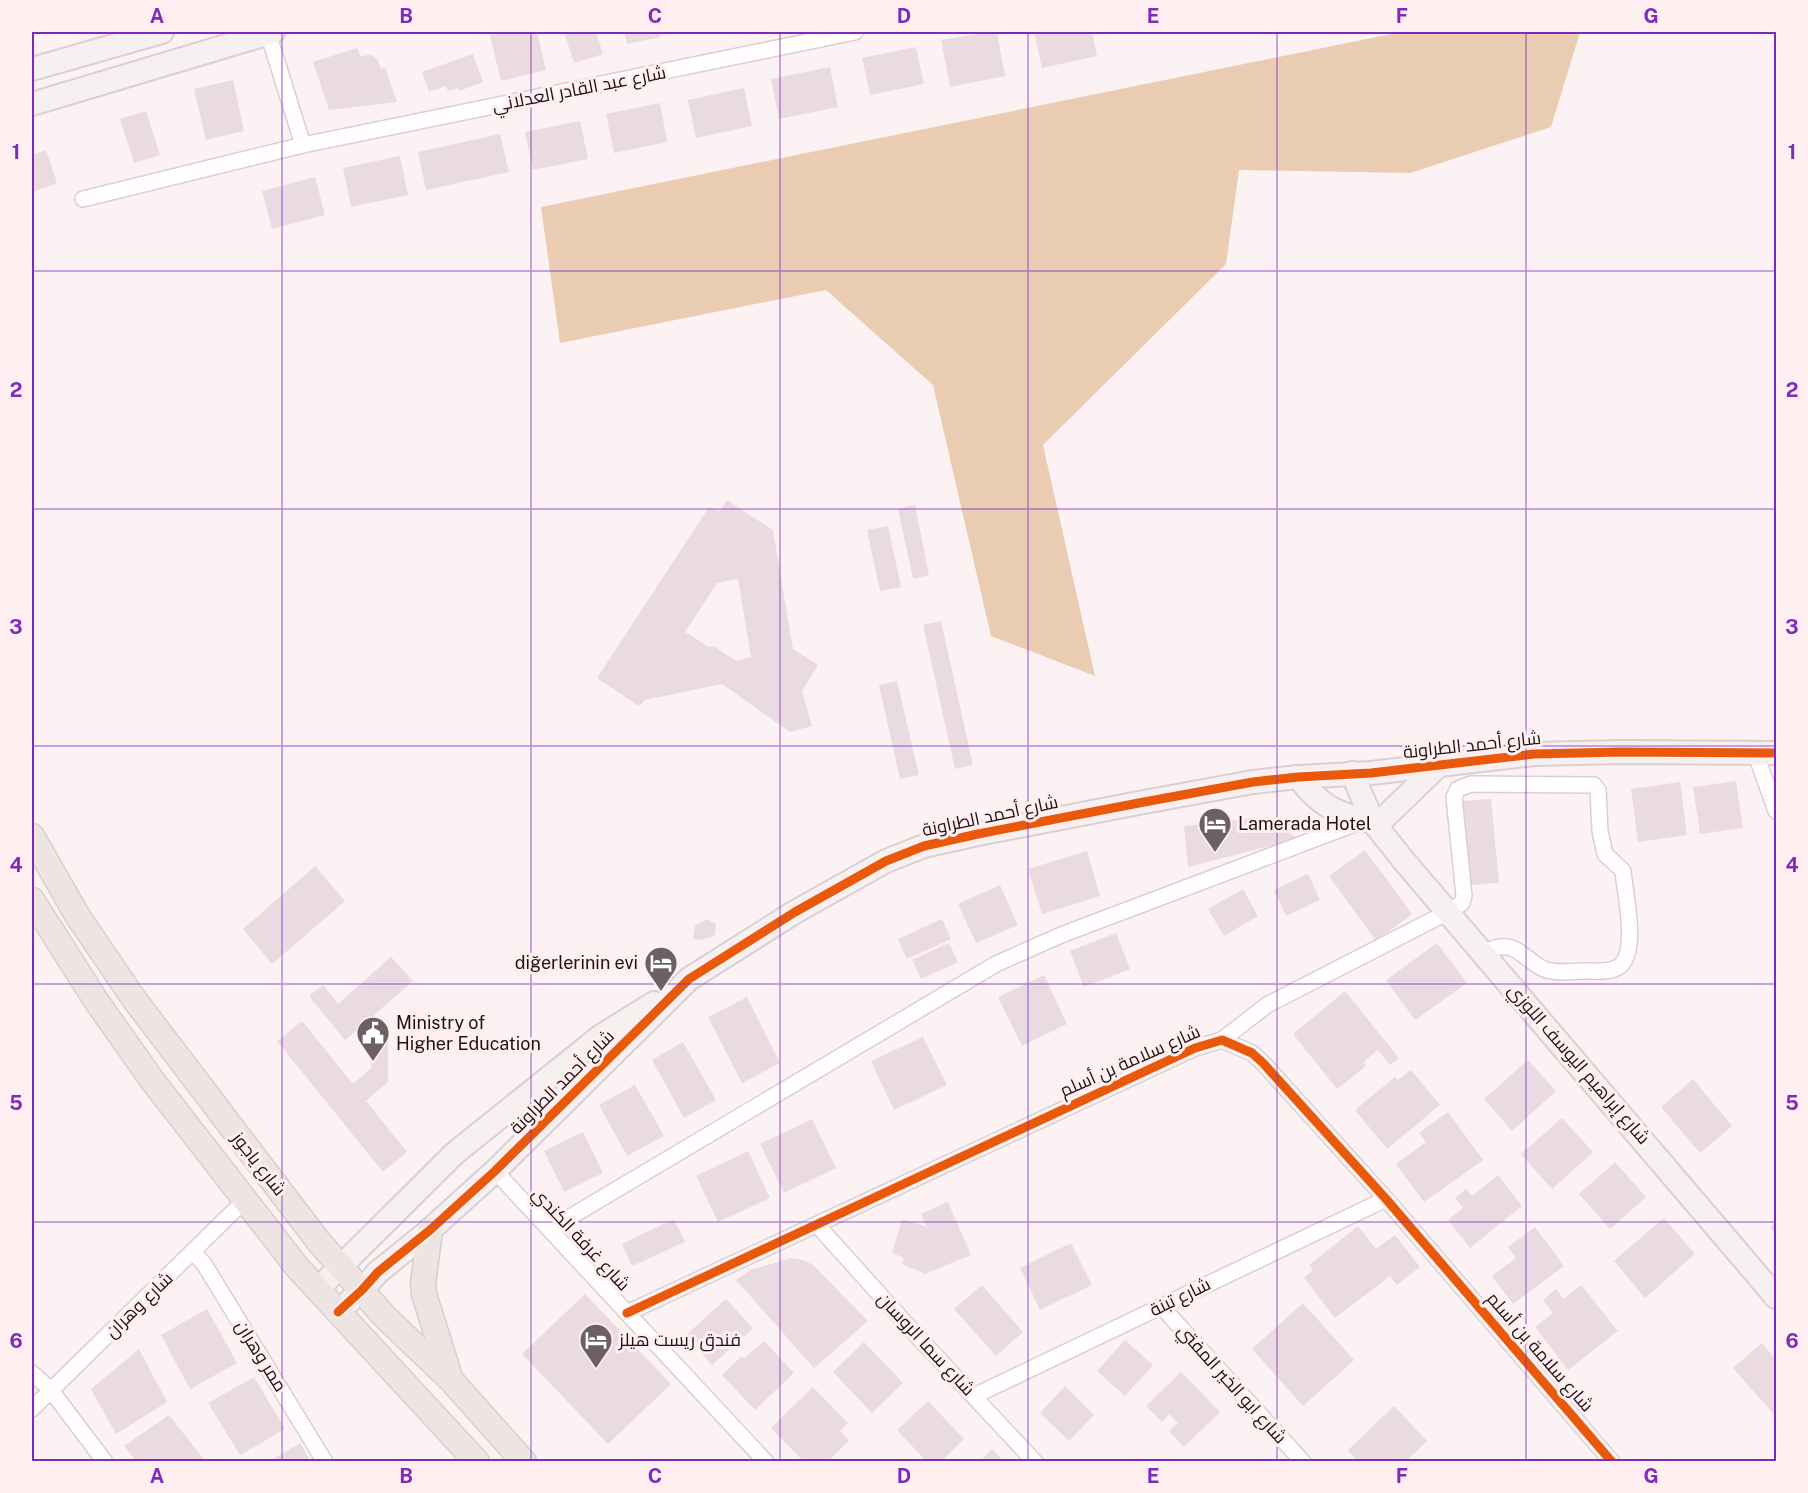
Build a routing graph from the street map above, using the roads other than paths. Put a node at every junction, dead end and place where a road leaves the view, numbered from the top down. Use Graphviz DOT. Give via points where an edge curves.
graph roads {
  1 [pos="162,32"];
  2 [pos="271,32"];
  3 [pos="855,32"];
  4 [pos="32,69"];
  5 [pos="32,104"];
  6 [pos="303,145"];
  7 [pos="83,199"];
  8 [pos="1766,752"];
  9 [pos="1441,763"];
  10 [pos="1362,773"];
  11 [pos="1298,777"];
  12 [pos="1776,811"];
  13 [pos="1376,823"];
  14 [pos="32,836"];
  15 [pos="32,900"];
  16 [pos="1448,912"];
  17 [pos="1483,953"];
  18 [pos="676,991"];
  19 [pos="1222,1040"];
  20 [pos="495,1171"];
  21 [pos="1386,1199"];
  22 [pos="245,1200"];
  23 [pos="818,1226"];
  24 [pos="550,1229"];
  25 [pos="430,1230"];
  26 [pos="194,1253"];
  27 [pos="341,1267"];
  28 [pos="318,1289"];
  29 [pos="362,1290"];
  30 [pos="1776,1297"];
  31 [pos="1161,1306"];
  32 [pos="338,1312"];
  33 [pos="627,1313"];
  34 [pos="32,1373"];
  35 [pos="451,1380"];
  36 [pos="50,1389"];
  37 [pos="974,1396"];
  38 [pos="32,1409"];
  39 [pos="105,1461"];
  40 [pos="326,1461"];
  41 [pos="477,1461"];
  42 [pos="524,1461"];
  43 [pos="766,1461"];
  44 [pos="1035,1461"];
  45 [pos="1303,1461"];
  46 [pos="1612,1461"];
  1 -- 4 [label="street"];
  2 -- 5 [label="street"];
  2 -- 6 [label="street"];
  3 -- 6 [label="street, شارع عبد القادر العدلاني"];
  6 -- 7 [label="street, شارع عبد القادر العدلاني"];
  8 -- 9 [label="street, شارع أحمد الطراونة" via="1534,754"];
  8 -- 12 [label="street"];
  9 -- 10 [label="street, شارع أحمد الطراونة"];
  9 -- 13 [label="street"];
  10 -- 11 [label="street, شارع أحمد الطراونة"];
  10 -- 13 [label="street, شارع إبراهيم اليوسف اللوزي"];
  11 -- 13 [label="street" via="1327,806 1346,816"];
  11 -- 18 [label="street, شارع أحمد الطراونة" via="1155,800 924,846 886,861 795,912 730,951"];
  13 -- 16 [label="street, شارع إبراهيم اليوسف اللوزي"];
  13 -- 24 [label="street" via="1061,935 1007,959"];
  14 -- 27 [label="main road, شارع ياجوز" via="77,915 134,999"];
  15 -- 22 [label="main road, شارع ياجوز" via="138,1060"];
  16 -- 17 [label="street, شارع إبراهيم اليوسف اللوزي"];
  16 -- 17 [label="street" via="1464,899 1454,797 1458,789 1471,784 1596,786 1605,854 1623,871 1630,943 1620,966 1605,971 1546,970 1510,948"];
  16 -- 19 [label="street" via="1267,1005"];
  17 -- 30 [label="street, شارع إبراهيم اليوسف اللوزي"];
  18 -- 20 [label="street, شارع أحمد الطراونة"];
  18 -- 27 [label="street, شارع أحمد الطراونة" via="601,1036 455,1153"];
  19 -- 21 [label="street, شارع سلامة بن أسلم" via="1252,1053 1263,1063"];
  19 -- 23 [label="street, شارع سلامة بن أسلم" via="1195,1048 1047,1116"];
  20 -- 24 [label="street, شارع غرفة الكندي"];
  20 -- 25 [label="street, شارع أحمد الطراونة"];
  21 -- 31 [label="street, شارع تبنة"];
  21 -- 46 [label="street, شارع سلامة بن أسلم"];
  22 -- 26 [label="street, شارع وهران"];
  22 -- 28 [label="main road, شارع ياجوز"];
  23 -- 33 [label="street, شارع سلامة بن أسلم"];
  23 -- 37 [label="street, شارع سما الروسان"];
  24 -- 33 [label="street, شارع غرفة الكندي"];
  25 -- 29 [label="street, شارع أحمد الطراونة"];
  25 -- 35 [label="main road" via="424,1294"];
  26 -- 36 [label="street, شارع وهران"];
  26 -- 40 [label="street, ممر وهران"];
  27 -- 28 [label="street, شارع أحمد الطراونة"];
  27 -- 29 [label="main road, شارع ياجوز"];
  28 -- 32 [label="main road, شارع ياجوز"];
  29 -- 32 [label="street, شارع أحمد الطراونة"];
  29 -- 35 [label="main road, شارع ياجوز"];
  31 -- 37 [label="street, شارع تبنة"];
  31 -- 45 [label="street, شارع ابو الخير المفتي"];
  32 -- 41 [label="main road, شارع ياجوز"];
  33 -- 43 [label="street, شارع غرفة الكندي"];
  34 -- 36 [label="street"];
  35 -- 42 [label="main road, شارع ياجوز"];
  36 -- 38 [label="street, شارع وهران"];
  36 -- 39 [label="street"];
  37 -- 44 [label="street, شارع سما الروسان"];
}
